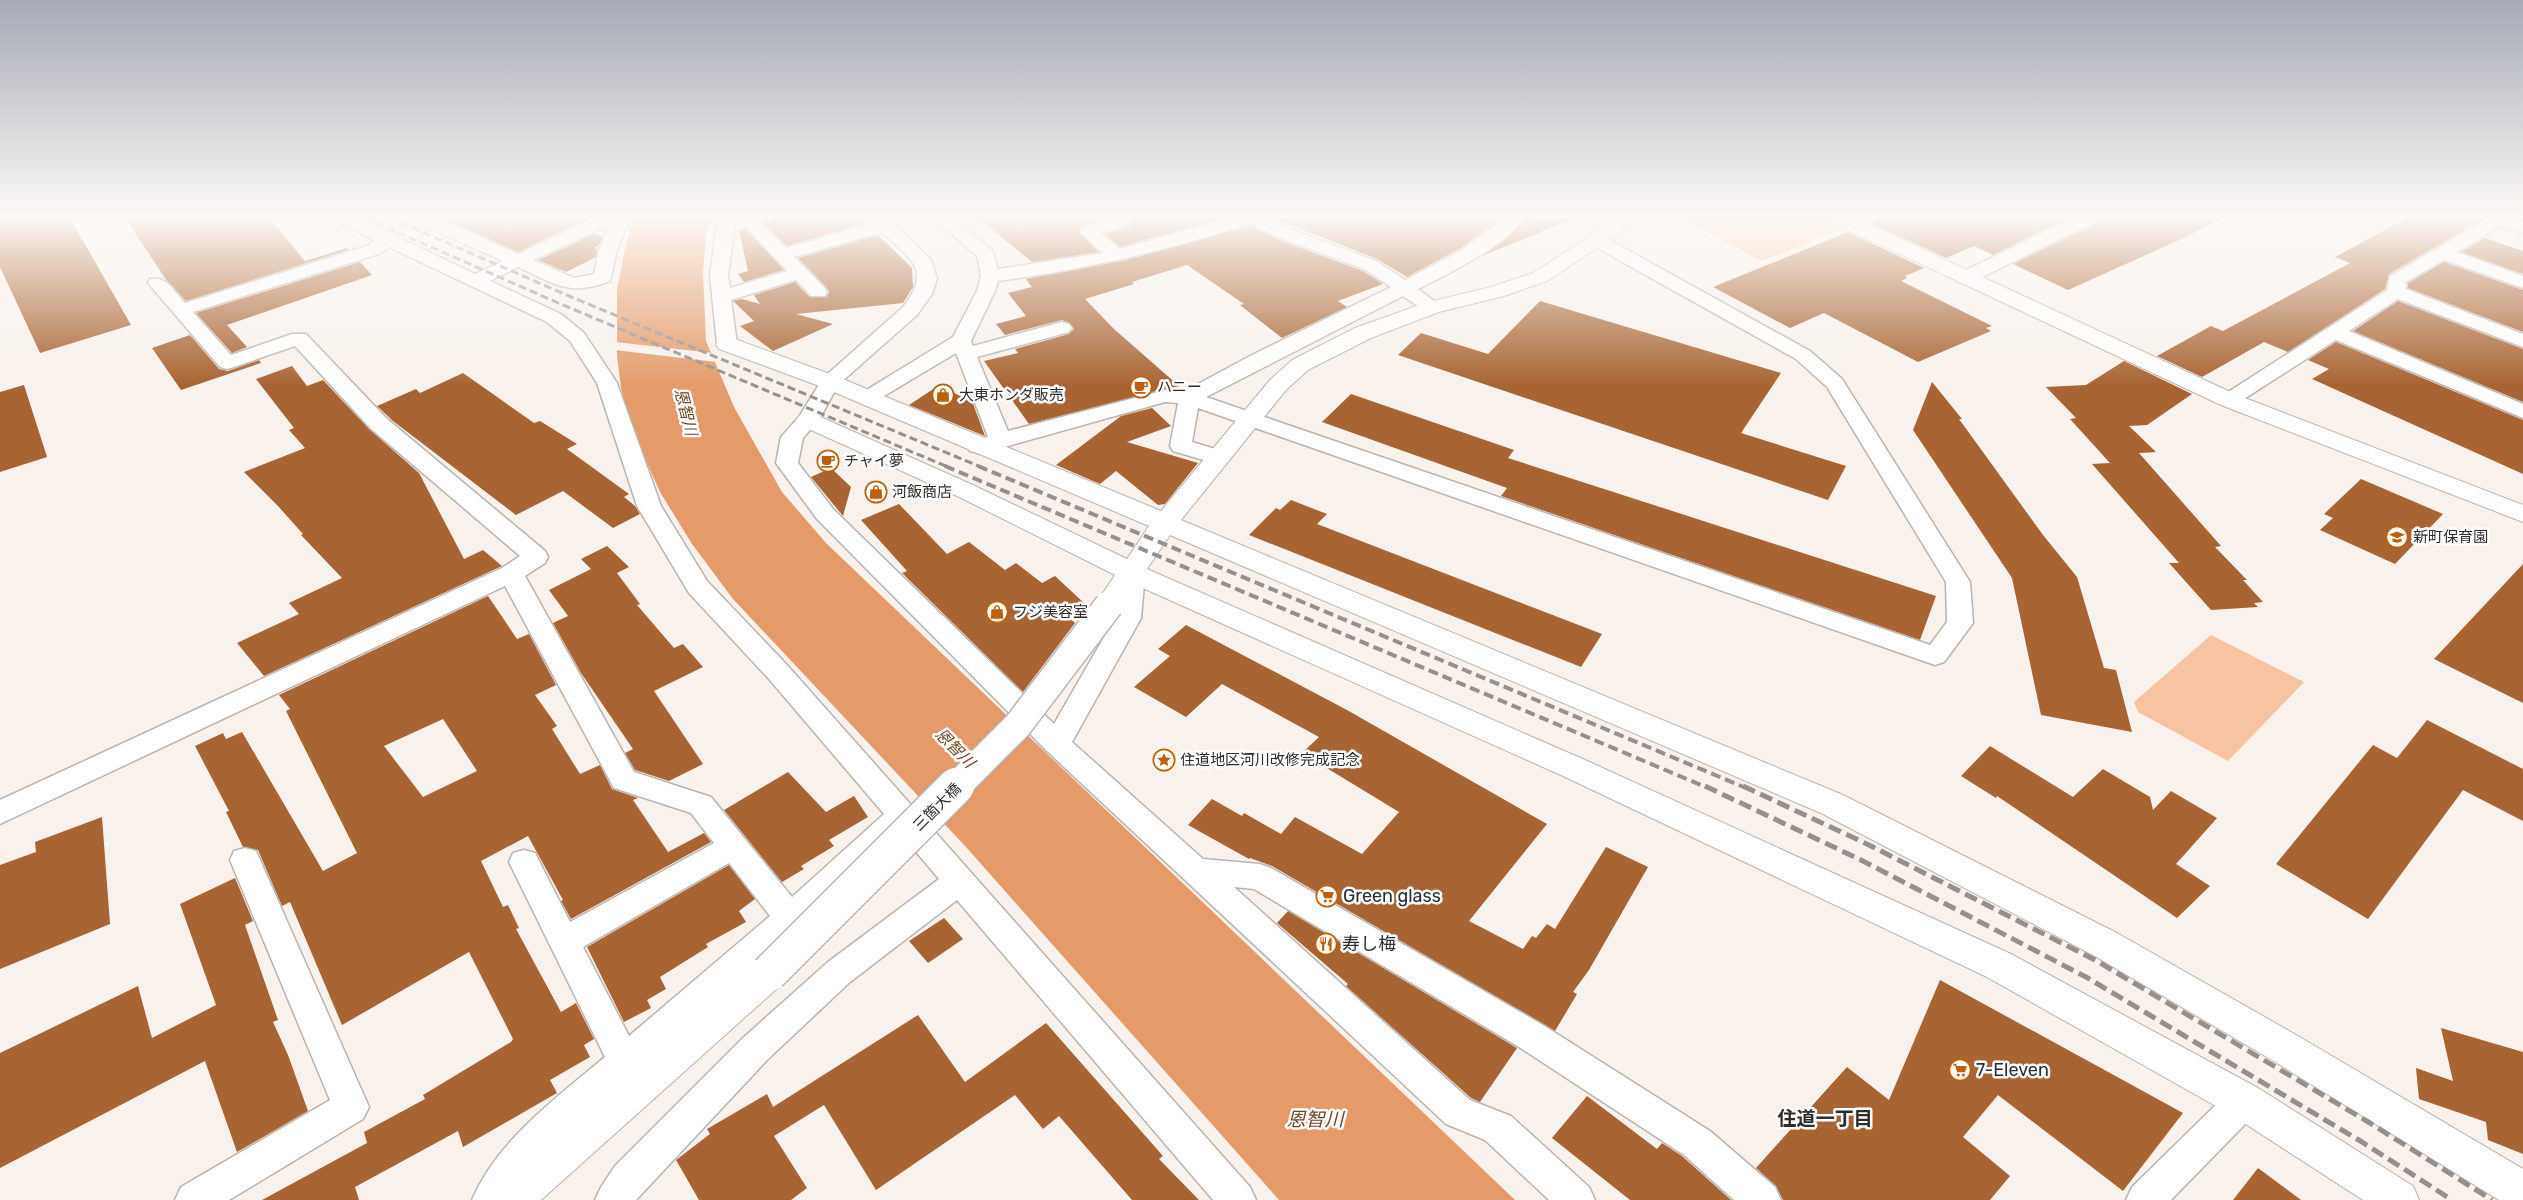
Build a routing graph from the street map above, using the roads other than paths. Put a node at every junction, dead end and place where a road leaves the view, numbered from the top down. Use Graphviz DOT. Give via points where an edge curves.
graph roads {
  1 [pos="296,274"];
  2 [pos="463,274"];
  3 [pos="489,274"];
  4 [pos="550,274"];
  5 [pos="604,274"];
  6 [pos="719,274"];
  7 [pos="797,274"];
  8 [pos="801,274"];
  9 [pos="926,274"];
  10 [pos="1007,274"];
  11 [pos="1384,274"];
  12 [pos="1434,274"];
  13 [pos="1543,274"];
  14 [pos="1657,274"];
  15 [pos="1957,274"];
  16 [pos="1973,274"];
  17 [pos="2407,274"];
  18 [pos="2501,274"];
  19 [pos="990,276"];
  20 [pos="1965,278"];
  21 [pos="476,280"];
  22 [pos="2523,282"];
  23 [pos="157,283"];
  24 [pos="1405,288"];
  25 [pos="818,292"];
  26 [pos="2396,292"];
  27 [pos="721,297"];
  28 [pos="1432,307"];
  29 [pos="181,310"];
  30 [pos="1062,328"];
  31 [pos="2334,332"];
  32 [pos="2523,341"];
  33 [pos="727,344"];
  34 [pos="964,347"];
  35 [pos="830,382"];
  36 [pos="868,398"];
  37 [pos="1189,398"];
  38 [pos="2229,400"];
  39 [pos="2523,412"];
  40 [pos="1249,418"];
  41 [pos="808,420"];
  42 [pos="989,443"];
  43 [pos="1217,457"];
  44 [pos="2523,514"];
  45 [pos="1164,524"];
  46 [pos="1133,573"];
  47 [pos="511,574"];
  48 [pos="1057,744"];
  49 [pos="0,813"];
  50 [pos="903,815"];
  51 [pos="732,847"];
  52 [pos="244,860"];
  53 [pos="524,862"];
  54 [pos="1195,871"];
  55 [pos="960,880"];
  56 [pos="790,918"];
  57 [pos="564,942"];
  58 [pos="624,1062"];
  59 [pos="2244,1101"];
  60 [pos="2523,1192"];
  61 [pos="194,1200"];
  62 [pos="491,1200"];
  63 [pos="511,1200"];
  64 [pos="614,1200"];
  65 [pos="1237,1200"];
  66 [pos="1576,1200"];
  67 [pos="1762,1200"];
  68 [pos="2145,1200"];
  69 [pos="2399,1200"];
  1 -- 29 [label="street"];
  2 -- 21 [label="street"];
  3 -- 21 [label="street"];
  4 -- 5 [label="street" via="571,284 588,284"];
  6 -- 27 [label="street"];
  7 -- 27 [label="street"];
  8 -- 25 [label="street"];
  9 -- 35 [label="street" via="923,294 910,311"];
  10 -- 19 [label="street"];
  11 -- 24 [label="street"];
  12 -- 24 [label="street"];
  13 -- 28 [label="street, 三箇大橋" via="1497,292"];
  14 -- 40 [label="street" via="1803,355 1835,383 1958,582 1960,623 1935,656"];
  15 -- 20 [label="street"];
  16 -- 20 [label="street"];
  17 -- 26 [label="street" via="2397,280"];
  18 -- 22 [label="street"];
  19 -- 34 [label="street"];
  20 -- 38 [label="street"];
  21 -- 50 [label="street" via="554,318 577,337 607,382 649,506 698,588 778,672"];
  23 -- 29 [label="street"];
  24 -- 28 [label="street"];
  24 -- 37 [label="street"];
  26 -- 31 [label="street"];
  26 -- 32 [label="street"];
  27 -- 33 [label="street"];
  28 -- 40 [label="street, 三箇大橋" via="1363,333 1300,366"];
  29 -- 47 [label="street" via="227,363 299,338 378,423 536,557"];
  30 -- 34 [label="street"];
  31 -- 38 [label="street"];
  31 -- 39 [label="street"];
  33 -- 35 [label="street"];
  34 -- 36 [label="street"];
  34 -- 42 [label="street"];
  35 -- 36 [label="street"];
  35 -- 41 [label="street"];
  36 -- 42 [label="street"];
  37 -- 40 [label="street"];
  37 -- 42 [label="street" via="1165,396"];
  37 -- 43 [label="street" via="1181,446"];
  38 -- 44 [label="street"];
  40 -- 43 [label="street, 三箇大橋"];
  41 -- 46 [label="street" via="966,491"];
  41 -- 48 [label="street" via="792,437 787,463 825,514"];
  42 -- 45 [label="street"];
  43 -- 45 [label="street, 三箇大橋"];
  45 -- 46 [label="street, 三箇大橋"];
  45 -- 60 [label="street" via="1832,804 2113,949 2285,1048"];
  46 -- 48 [label="street" via="1128,618"];
  46 -- 59 [label="street" via="1565,764 1998,965"];
  46 -- 63 [label="street, 三箇大橋, bridge" via="1018,725 769,973"];
  47 -- 49 [label="street"];
  47 -- 51 [label="street" via="624,780 701,805"];
  48 -- 54 [label="street"];
  50 -- 55 [label="street"];
  50 -- 56 [label="street"];
  51 -- 56 [label="street"];
  51 -- 57 [label="street"];
  52 -- 61 [label="street" via="351,1108"];
  53 -- 57 [label="street"];
  54 -- 66 [label="street" via="1458,1112 1498,1128"];
  54 -- 67 [label="street" via="1260,876 1539,1042 1697,1143"];
  55 -- 64 [label="street" via="839,972 763,1042 628,1179"];
  55 -- 65 [label="street"];
  56 -- 58 [label="street"];
  57 -- 58 [label="street"];
  58 -- 62 [label="street" via="535,1139"];
  59 -- 68 [label="street"];
  59 -- 69 [label="street"];
}
